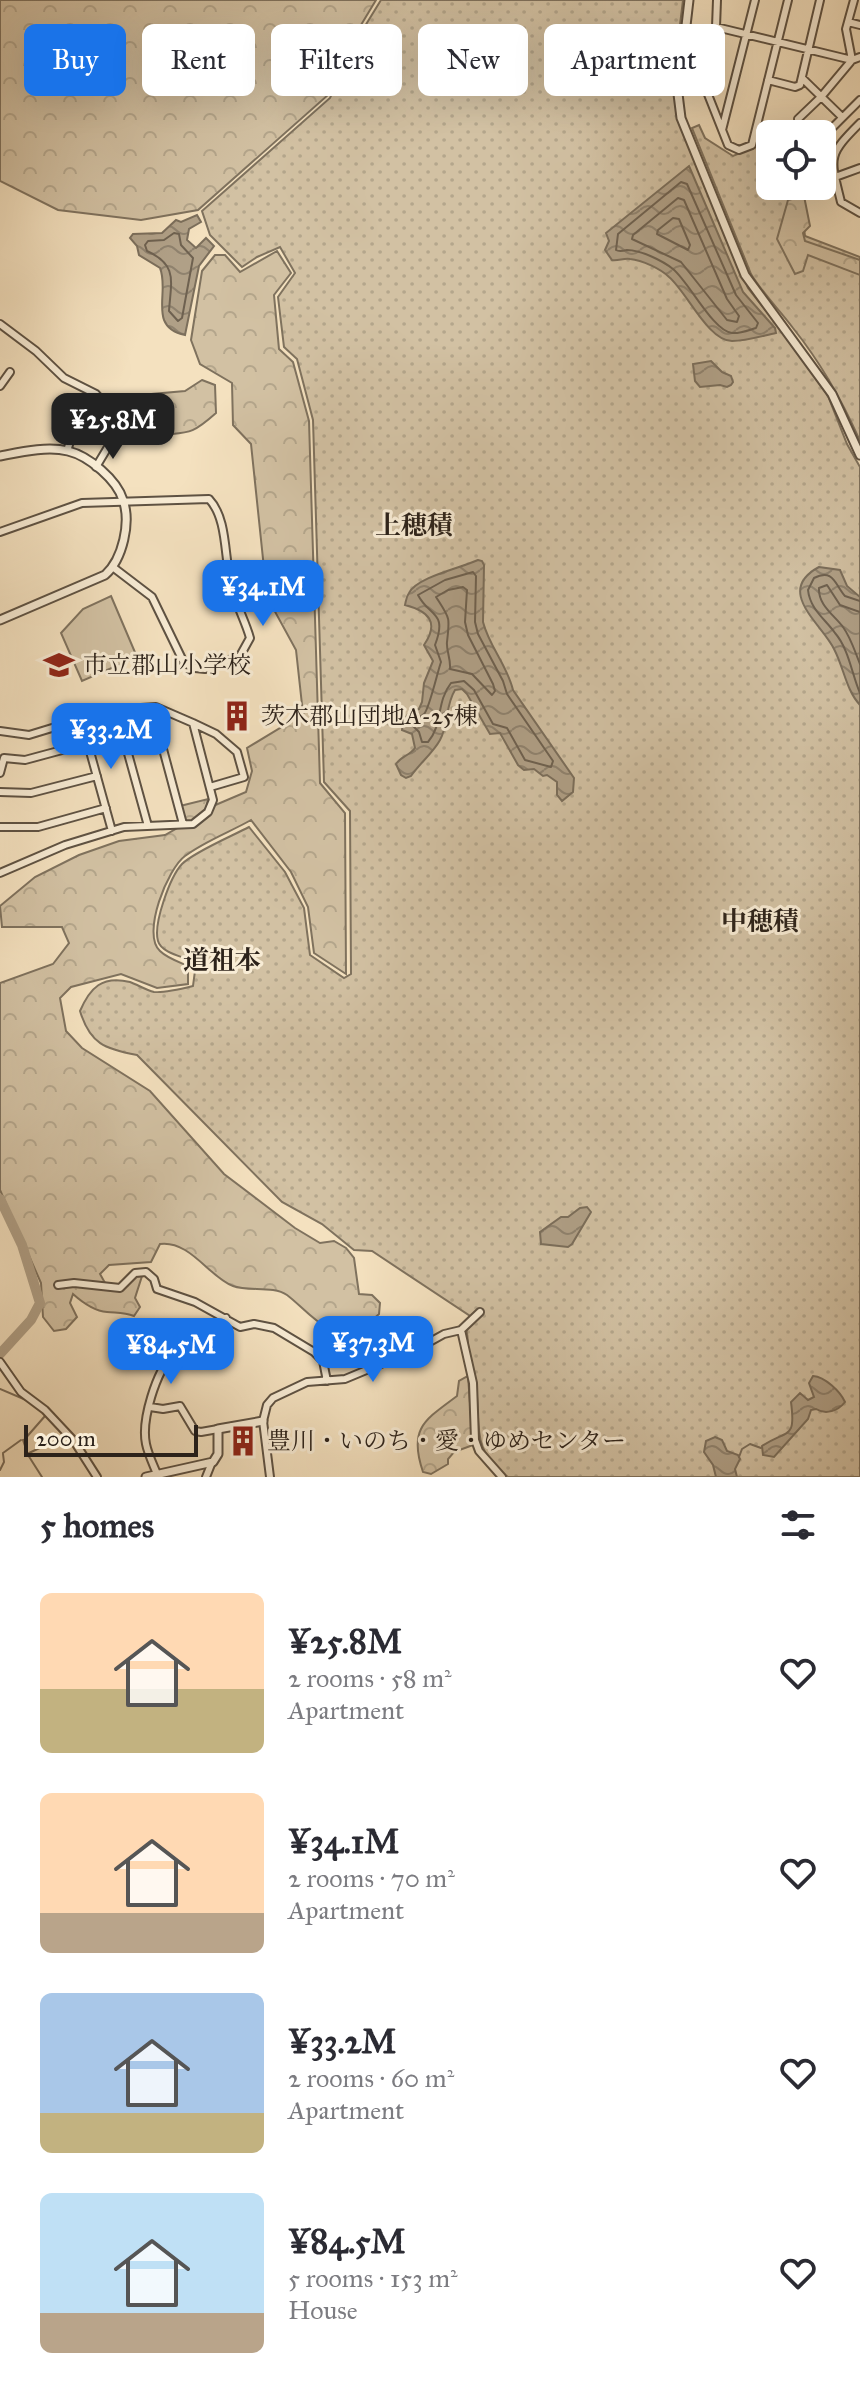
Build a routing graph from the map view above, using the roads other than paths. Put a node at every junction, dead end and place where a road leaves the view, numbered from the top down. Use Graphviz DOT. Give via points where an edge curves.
graph roads {
  1 [pos="689,0"];
  2 [pos="717,0"];
  3 [pos="755,0"];
  4 [pos="788,0"];
  5 [pos="820,0"];
  6 [pos="854,0"];
  7 [pos="848,22"];
  8 [pos="716,24"];
  9 [pos="860,25"];
  10 [pos="725,29"];
  11 [pos="747,35"];
  12 [pos="778,42"];
  13 [pos="808,50"];
  14 [pos="860,57"];
  15 [pos="852,60"];
  16 [pos="802,78"];
  17 [pos="768,80"];
  18 [pos="710,96"];
  19 [pos="821,97"];
  20 [pos="860,100"];
  21 [pos="842,117"];
  22 [pos="798,119"];
  23 [pos="836,123"];
  24 [pos="860,123"];
  25 [pos="722,130"];
  26 [pos="836,148"];
  27 [pos="860,168"];
  28 [pos="836,176"];
  29 [pos="836,180"];
  30 [pos="860,213"];
  31 [pos="0,324"];
  32 [pos="10,372"];
  33 [pos="0,386"];
  34 [pos="78,416"];
  35 [pos="67,451"];
  36 [pos="860,455"];
  37 [pos="0,456"];
  38 [pos="96,467"];
  39 [pos="124,501"];
  40 [pos="0,532"];
  41 [pos="114,568"];
  42 [pos="0,620"];
  43 [pos="152,708"];
  44 [pos="116,710"];
  45 [pos="81,719"];
  46 [pos="193,723"];
  47 [pos="0,731"];
  48 [pos="88,743"];
  49 [pos="0,773"];
  50 [pos="97,776"];
  51 [pos="210,787"];
  52 [pos="0,792"];
  53 [pos="106,808"];
  54 [pos="183,824"];
  55 [pos="148,826"];
  56 [pos="0,827"];
  57 [pos="112,831"];
  58 [pos="0,873"];
  59 [pos="58,1285"];
  60 [pos="480,1312"];
  61 [pos="226,1318"];
  62 [pos="461,1330"];
  63 [pos="1,1364"];
  64 [pos="327,1381"];
  65 [pos="150,1407"];
  66 [pos="263,1421"];
  67 [pos="218,1429"];
  68 [pos="213,1462"];
  69 [pos="157,1474"];
  70 [pos="97,1477"];
  71 [pos="146,1477"];
  72 [pos="206,1477"];
  73 [pos="270,1477"];
  74 [pos="502,1477"];
  1 -- 36 [label="street" via="678,94 681,118 745,275 832,394"];
  2 -- 8 [label="street"];
  3 -- 11 [label="street"];
  4 -- 12 [label="street"];
  5 -- 13 [label="street"];
  6 -- 7 [label="street"];
  7 -- 9 [label="street"];
  7 -- 15 [label="street"];
  10 -- 11 [label="street"];
  11 -- 12 [label="street"];
  11 -- 25 [label="street"];
  12 -- 13 [label="street"];
  12 -- 17 [label="street"];
  13 -- 15 [label="street"];
  13 -- 16 [label="street"];
  14 -- 15 [label="street"];
  15 -- 19 [label="street"];
  16 -- 17 [label="street" via="795,87"];
  16 -- 19 [label="street"];
  17 -- 25 [label="street" via="752,145 734,150"];
  18 -- 25 [label="street"];
  19 -- 21 [label="street"];
  19 -- 22 [label="street"];
  20 -- 21 [label="street"];
  21 -- 23 [label="street"];
  24 -- 26 [label="street"];
  27 -- 28 [label="street"];
  29 -- 30 [label="street" via="841,202"];
  31 -- 38 [label="street" via="64,378 96,394 116,416 114,437"];
  32 -- 33 [label="street"];
  34 -- 35 [label="street"];
  35 -- 37 [label="street"];
  35 -- 38 [label="street"];
  38 -- 39 [label="street"];
  39 -- 40 [label="street" via="69,506"];
  39 -- 41 [label="street" via="124,539"];
  39 -- 41 [label="street" via="202,498 215,505 248,646 240,656 205,669 184,663 152,597"];
  41 -- 42 [label="street"];
  43 -- 44 [label="street"];
  43 -- 46 [label="street"];
  43 -- 54 [label="street"];
  44 -- 45 [label="street"];
  44 -- 55 [label="street"];
  45 -- 47 [label="street" via="29,735"];
  45 -- 48 [label="street"];
  46 -- 51 [label="street"];
  46 -- 51 [label="street" via="237,752 244,777"];
  48 -- 49 [label="street" via="25,760 4,758"];
  48 -- 50 [label="street"];
  50 -- 52 [label="street" via="31,793"];
  50 -- 53 [label="street"];
  51 -- 54 [label="street" via="213,800 208,812 193,824"];
  53 -- 56 [label="street" via="38,827"];
  53 -- 57 [label="street"];
  54 -- 55 [label="street"];
  55 -- 57 [label="street"];
  57 -- 58 [label="street"];
  59 -- 61 [label="street" via="120,1288 140,1270 154,1279 157,1289"];
  60 -- 62 [label="street"];
  61 -- 64 [label="street" via="240,1327 274,1328 314,1352 323,1361"];
  61 -- 65 [label="street" via="167,1361"];
  62 -- 64 [label="street" via="345,1379"];
  62 -- 74 [label="street" via="473,1383 475,1440"];
  63 -- 70 [label="street" via="21,1392 74,1441"];
  64 -- 66 [label="street" via="307,1382 273,1398"];
  65 -- 67 [label="street" via="180,1406 195,1431"];
  65 -- 69 [label="street" via="146,1446"];
  66 -- 67 [label="street"];
  66 -- 73 [label="street"];
  67 -- 68 [label="street"];
  68 -- 69 [label="street"];
  68 -- 72 [label="street"];
  69 -- 71 [label="street"];
}
